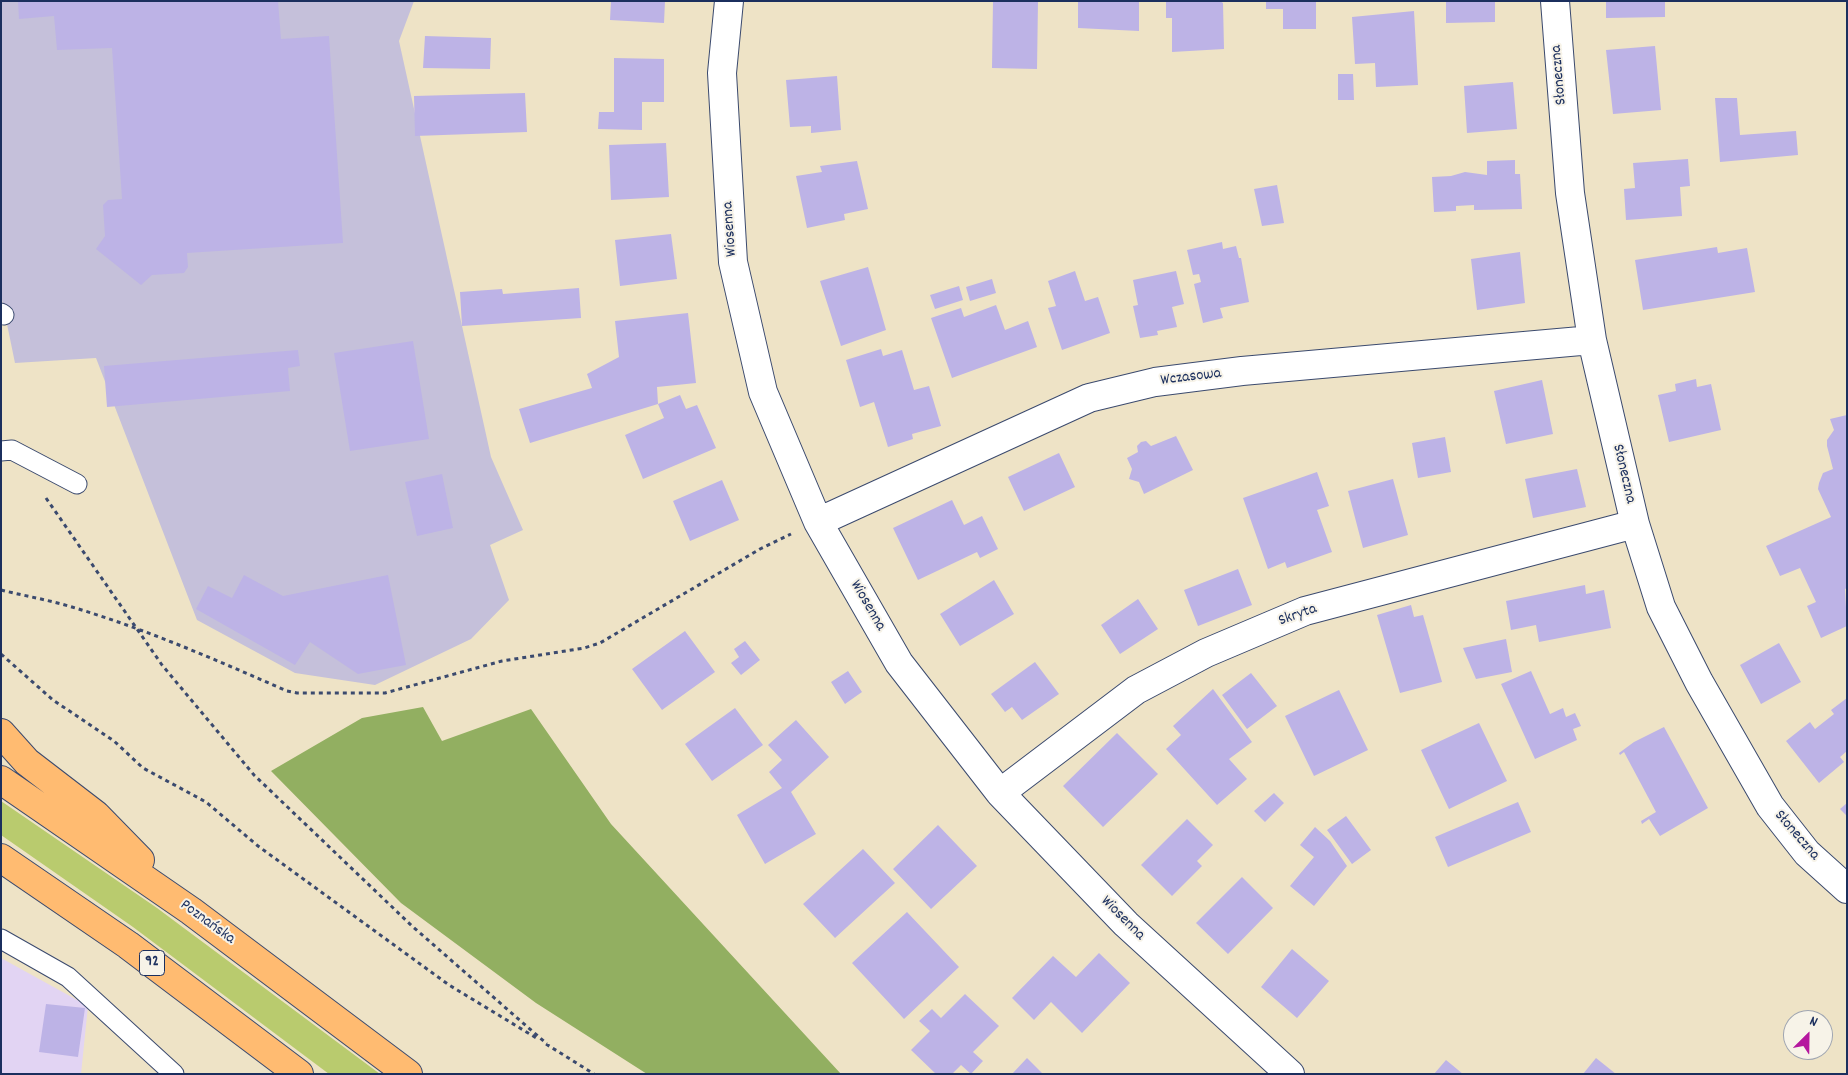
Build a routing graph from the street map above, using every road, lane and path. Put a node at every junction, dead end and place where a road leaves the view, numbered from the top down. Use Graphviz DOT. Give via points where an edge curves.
graph roads {
  1 [pos="730,1"];
  2 [pos="1556,1"];
  3 [pos="1592,340"];
  4 [pos="1,451"];
  5 [pos="77,484"];
  6 [pos="45,497"];
  7 [pos="1635,524"];
  8 [pos="806,527"];
  9 [pos="1,590"];
  10 [pos="140,630"];
  11 [pos="1,654"];
  12 [pos="1,732"];
  13 [pos="1,780"];
  14 [pos="1000,793"];
  15 [pos="1,858"];
  16 [pos="1847,889"];
  17 [pos="190,911"];
  18 [pos="1,939"];
  19 [pos="547,1044"];
  20 [pos="174,1074"];
  21 [pos="299,1074"];
  22 [pos="408,1074"];
  23 [pos="594,1074"];
  24 [pos="1290,1074"];
  1 -- 8 [label="street, Wiosenna" via="722,73 733,262 763,392"];
  2 -- 3 [label="street, Słoneczna" via="1570,193"];
  3 -- 7 [label="street, Słoneczna"];
  3 -- 8 [label="street, Wczasowa" via="1242,371 1155,382 1089,398"];
  4 -- 5 [label="lane" via="12,450"];
  6 -- 10 [label="path"];
  7 -- 14 [label="street, Skryta" via="1305,611 1215,650 1136,690"];
  7 -- 16 [label="street, Słoneczna" via="1661,607 1698,682 1770,806 1807,852"];
  8 -- 10 [label="path" via="760,549 600,643 568,652 502,661 385,693 287,691"];
  8 -- 14 [label="street, Wiosenna" via="899,663"];
  9 -- 10 [label="path" via="71,607"];
  10 -- 19 [label="path" via="162,665 254,775 412,926"];
  11 -- 19 [label="path" via="53,700 114,741 143,768 206,802 258,846 448,985"];
  12 -- 17 [label="main road" via="27,762 96,815"];
  13 -- 17 [label="main road, Poznańska"];
  14 -- 24 [label="street, Wiosenna" via="1126,924"];
  15 -- 21 [label="main road, 92" via="128,945"];
  17 -- 22 [label="main road, Poznańska"];
  18 -- 20 [label="lane" via="68,977"];
  19 -- 23 [label="path"];
}
